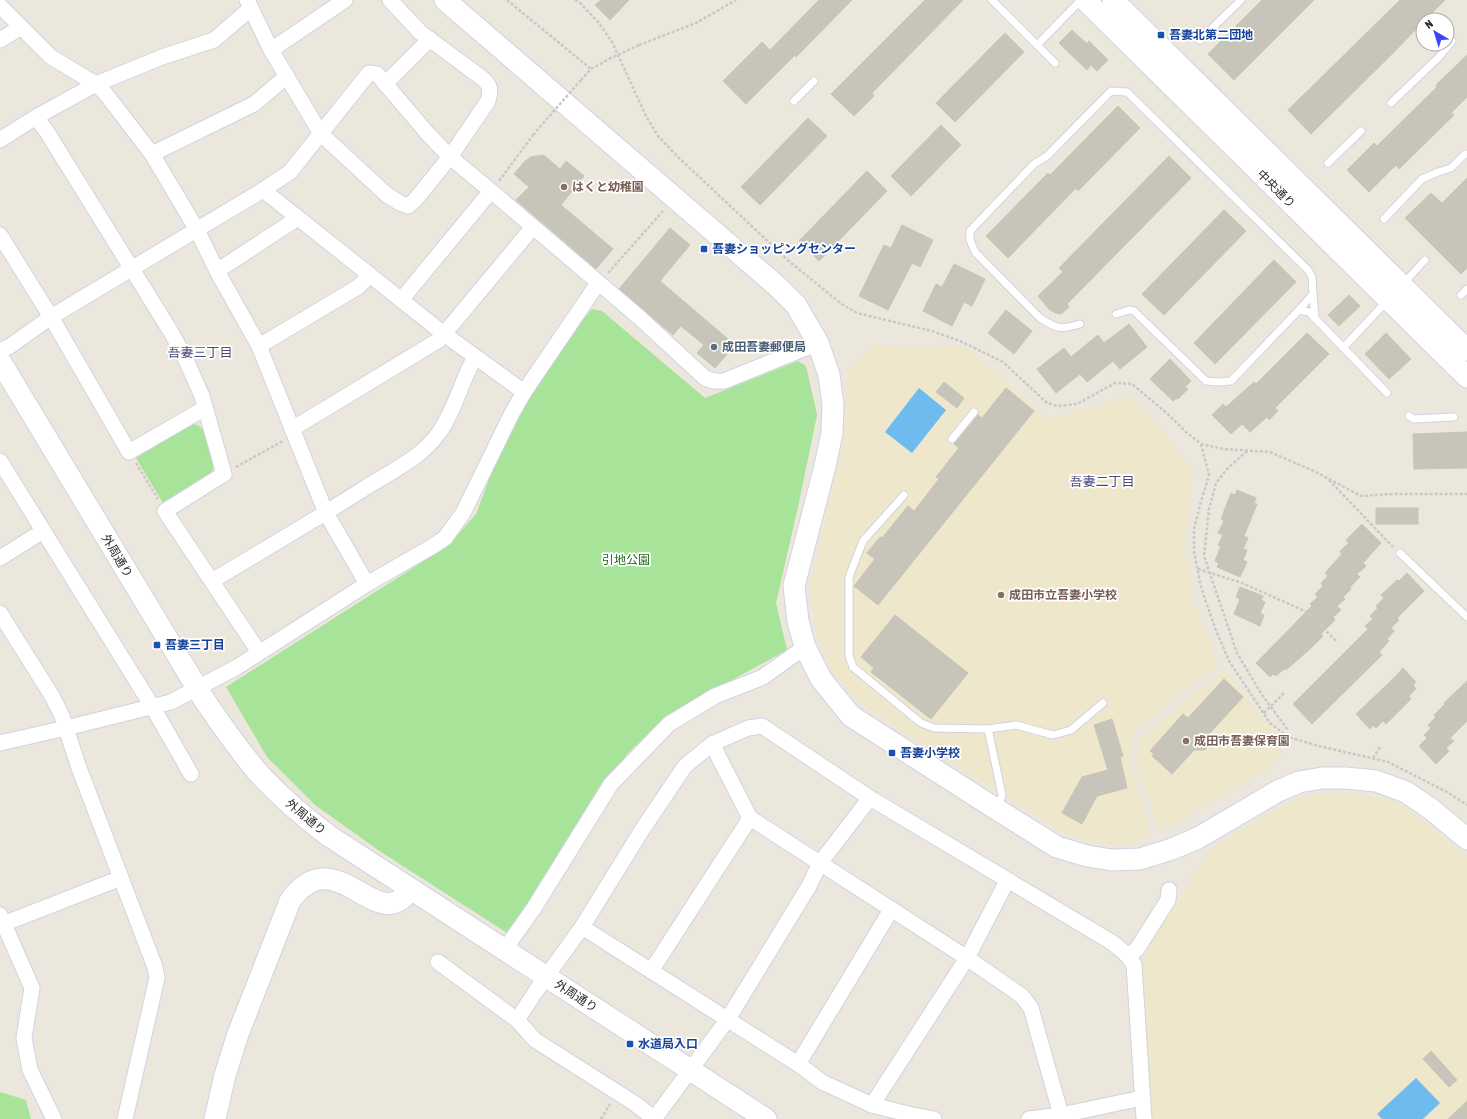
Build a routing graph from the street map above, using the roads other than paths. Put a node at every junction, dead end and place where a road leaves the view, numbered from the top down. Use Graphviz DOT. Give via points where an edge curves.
graph roads {
  1 [pos="345,0"];
  2 [pos="390,0"];
  3 [pos="445,0"];
  4 [pos="992,0"];
  5 [pos="1082,0"];
  6 [pos="1085,0"];
  7 [pos="1112,0"];
  8 [pos="1241,0"];
  9 [pos="248,4"];
  10 [pos="0,6"];
  11 [pos="21,27"];
  12 [pos="430,39"];
  13 [pos="0,40"];
  14 [pos="1200,40"];
  15 [pos="1037,45"];
  16 [pos="271,50"];
  17 [pos="1443,52"];
  18 [pos="1055,63"];
  19 [pos="287,76"];
  20 [pos="814,80"];
  21 [pos="96,84"];
  22 [pos="385,84"];
  23 [pos="794,101"];
  24 [pos="1391,103"];
  25 [pos="36,117"];
  26 [pos="1361,131"];
  27 [pos="321,134"];
  28 [pos="0,140"];
  29 [pos="152,154"];
  30 [pos="1465,154"];
  31 [pos="450,157"];
  32 [pos="1328,163"];
  33 [pos="263,190"];
  34 [pos="491,191"];
  35 [pos="298,218"];
  36 [pos="1384,218"];
  37 [pos="533,227"];
  38 [pos="197,230"];
  39 [pos="0,235"];
  40 [pos="1425,260"];
  41 [pos="131,269"];
  42 [pos="217,272"];
  43 [pos="370,275"];
  44 [pos="598,283"];
  45 [pos="1467,288"];
  46 [pos="1395,292"];
  47 [pos="1313,294"];
  48 [pos="1460,295"];
  49 [pos="401,300"];
  50 [pos="1299,310"];
  51 [pos="1116,314"];
  52 [pos="51,317"];
  53 [pos="1315,318"];
  54 [pos="1080,324"];
  55 [pos="444,334"];
  56 [pos="818,343"];
  57 [pos="259,346"];
  58 [pos="1343,348"];
  59 [pos="1467,350"];
  60 [pos="0,351"];
  61 [pos="475,357"];
  62 [pos="0,361"];
  63 [pos="1467,377"];
  64 [pos="524,392"];
  65 [pos="1387,393"];
  66 [pos="205,408"];
  67 [pos="974,412"];
  68 [pos="1409,416"];
  69 [pos="1454,417"];
  70 [pos="293,432"];
  71 [pos="952,439"];
  72 [pos="0,461"];
  73 [pos="904,495"];
  74 [pos="326,513"];
  75 [pos="43,531"];
  76 [pos="1400,553"];
  77 [pos="0,558"];
  78 [pos="212,581"];
  79 [pos="367,584"];
  80 [pos="0,613"];
  81 [pos="1467,617"];
  82 [pos="805,647"];
  83 [pos="259,652"];
  84 [pos="197,687"];
  85 [pos="1103,703"];
  86 [pos="152,706"];
  87 [pos="66,728"];
  88 [pos="988,729"];
  89 [pos="0,743"];
  90 [pos="712,744"];
  91 [pos="191,774"];
  92 [pos="870,798"];
  93 [pos="997,809"];
  94 [pos="750,818"];
  95 [pos="1467,839"];
  96 [pos="820,863"];
  97 [pos="121,878"];
  98 [pos="1007,881"];
  99 [pos="410,889"];
  100 [pos="1169,890"];
  101 [pos="891,910"];
  102 [pos="1,919"];
  103 [pos="582,927"];
  104 [pos="505,949"];
  105 [pos="1128,956"];
  106 [pos="967,958"];
  107 [pos="438,962"];
  108 [pos="651,971"];
  109 [pos="547,977"];
  110 [pos="728,1019"];
  111 [pos="517,1020"];
  112 [pos="798,1064"];
  113 [pos="691,1071"];
  114 [pos="1142,1098"];
  115 [pos="872,1104"];
  116 [pos="1061,1115"];
  117 [pos="54,1119"];
  118 [pos="125,1119"];
  119 [pos="216,1119"];
  120 [pos="655,1119"];
  121 [pos="766,1119"];
  122 [pos="934,1119"];
  123 [pos="1028,1119"];
  124 [pos="1144,1119"];
  1 -- 16 [label="street"];
  2 -- 12 [label="street"];
  3 -- 56 [label="street" via="777,286 796,306"];
  4 -- 15 [label="lane"];
  5 -- 15 [label="lane"];
  6 -- 46 [label="street, 中央通り"];
  7 -- 46 [label="street, 中央通り"];
  8 -- 14 [label="lane"];
  9 -- 16 [label="street"];
  9 -- 21 [label="street" via="214,40 162,57"];
  10 -- 11 [label="street"];
  11 -- 13 [label="street"];
  11 -- 21 [label="street" via="51,57"];
  12 -- 22 [label="street"];
  12 -- 31 [label="street" via="482,78 491,90 488,100"];
  15 -- 18 [label="lane"];
  16 -- 19 [label="street"];
  17 -- 24 [label="lane"];
  19 -- 27 [label="street"];
  19 -- 29 [label="street" via="254,104"];
  20 -- 23 [label="lane"];
  21 -- 25 [label="street"];
  21 -- 29 [label="street"];
  22 -- 27 [label="street" via="377,74 368,73"];
  22 -- 31 [label="street"];
  25 -- 28 [label="street"];
  25 -- 41 [label="street"];
  26 -- 32 [label="lane"];
  27 -- 31 [label="street" via="387,195 408,206"];
  27 -- 33 [label="street" via="290,172"];
  29 -- 38 [label="street"];
  30 -- 36 [label="lane" via="1451,168 1422,180"];
  31 -- 34 [label="street"];
  33 -- 35 [label="street"];
  33 -- 38 [label="street"];
  34 -- 37 [label="street"];
  34 -- 49 [label="street"];
  35 -- 42 [label="street"];
  35 -- 43 [label="street"];
  37 -- 44 [label="street"];
  37 -- 55 [label="street"];
  38 -- 41 [label="street"];
  38 -- 42 [label="street"];
  39 -- 52 [label="street"];
  40 -- 46 [label="lane"];
  41 -- 52 [label="street"];
  41 -- 66 [label="street" via="185,358"];
  42 -- 57 [label="street"];
  43 -- 49 [label="street"];
  43 -- 57 [label="street" via="358,287"];
  44 -- 56 [label="street" via="705,378 712,381 724,381"];
  44 -- 64 [label="street"];
  45 -- 48 [label="lane"];
  46 -- 58 [label="lane"];
  46 -- 59 [label="street, 中央通り"];
  46 -- 63 [label="street, 中央通り"];
  47 -- 50 [label="lane"];
  47 -- 53 [label="lane"];
  47 -- 54 [label="lane" via="1312,277 1308,270 1127,92 1111,91 1047,156 1034,164 970,231 970,240 975,252 1040,318 1052,326 1064,329"];
  49 -- 55 [label="street"];
  50 -- 51 [label="lane" via="1231,381 1217,382 1206,381 1134,311"];
  50 -- 53 [label="lane" via="1309,312"];
  52 -- 60 [label="street"];
  52 -- 66 [label="street" via="129,452"];
  53 -- 58 [label="lane"];
  55 -- 61 [label="street"];
  55 -- 70 [label="street" via="439,340"];
  56 -- 82 [label="street" via="829,375 832,433 794,586 798,621"];
  57 -- 70 [label="street"];
  58 -- 65 [label="lane"];
  61 -- 64 [label="street"];
  61 -- 74 [label="street" via="450,413 438,434 426,447"];
  62 -- 84 [label="street, 外周通り"];
  64 -- 79 [label="street" via="463,513 445,538"];
  66 -- 78 [label="street" via="224,474 165,511"];
  67 -- 71 [label="lane"];
  68 -- 69 [label="lane" via="1414,419"];
  70 -- 74 [label="street"];
  72 -- 75 [label="street"];
  73 -- 88 [label="lane" via="863,541 849,577 849,656 854,667 921,723 934,728"];
  74 -- 78 [label="street"];
  74 -- 79 [label="street"];
  75 -- 77 [label="street"];
  75 -- 86 [label="street"];
  76 -- 81 [label="lane"];
  78 -- 83 [label="street"];
  79 -- 83 [label="street"];
  80 -- 87 [label="street" via="52,696"];
  82 -- 93 [label="street" via="821,679 851,716"];
  82 -- 104 [label="street" via="763,677 715,696 669,724 611,784 534,908"];
  83 -- 84 [label="street" via="237,667"];
  84 -- 86 [label="street" via="171,702"];
  84 -- 99 [label="street, 外周通り" via="242,753 262,777 304,817"];
  85 -- 88 [label="lane" via="1071,730 1053,735 1016,725"];
  86 -- 87 [label="street"];
  86 -- 91 [label="street"];
  87 -- 89 [label="street"];
  87 -- 97 [label="street"];
  88 -- 93 [label="lane" via="1002,795"];
  90 -- 92 [label="street" via="748,728 762,726"];
  90 -- 94 [label="street"];
  90 -- 103 [label="street" via="685,766"];
  92 -- 96 [label="street"];
  92 -- 98 [label="street"];
  93 -- 95 [label="street" via="1057,847 1112,860 1140,859 1198,838 1278,791 1299,782 1322,778 1346,778 1376,781 1406,792"];
  94 -- 96 [label="street"];
  94 -- 108 [label="street"];
  96 -- 101 [label="street"];
  96 -- 110 [label="street" via="809,886"];
  97 -- 102 [label="street"];
  97 -- 118 [label="street" via="155,966 157,978"];
  98 -- 105 [label="street" via="1112,943"];
  98 -- 106 [label="street"];
  99 -- 104 [label="street, 外周通り"];
  99 -- 119 [label="street" via="406,896 389,904 379,902 337,880 328,878 311,881 296,892 290,901 238,1034 223,1082"];
  100 -- 105 [label="street" via="1168,900 1137,949"];
  101 -- 106 [label="street"];
  101 -- 112 [label="street"];
  102 -- 117 [label="street" via="32,988 24,1038 30,1070"];
  103 -- 108 [label="street"];
  103 -- 109 [label="street"];
  104 -- 109 [label="street, 外周通り"];
  105 -- 114 [label="street" via="1134,965"];
  106 -- 115 [label="street"];
  106 -- 116 [label="street" via="1022,996 1031,1008"];
  107 -- 111 [label="street"];
  108 -- 110 [label="street"];
  109 -- 111 [label="street"];
  109 -- 113 [label="street, 外周通り"];
  110 -- 112 [label="street"];
  110 -- 113 [label="street"];
  111 -- 120 [label="street" via="535,1040"];
  112 -- 115 [label="street" via="822,1082"];
  113 -- 120 [label="street"];
  113 -- 121 [label="street, 外周通り"];
  114 -- 116 [label="street"];
  114 -- 124 [label="street"];
  115 -- 122 [label="street"];
  116 -- 123 [label="street"];
}
